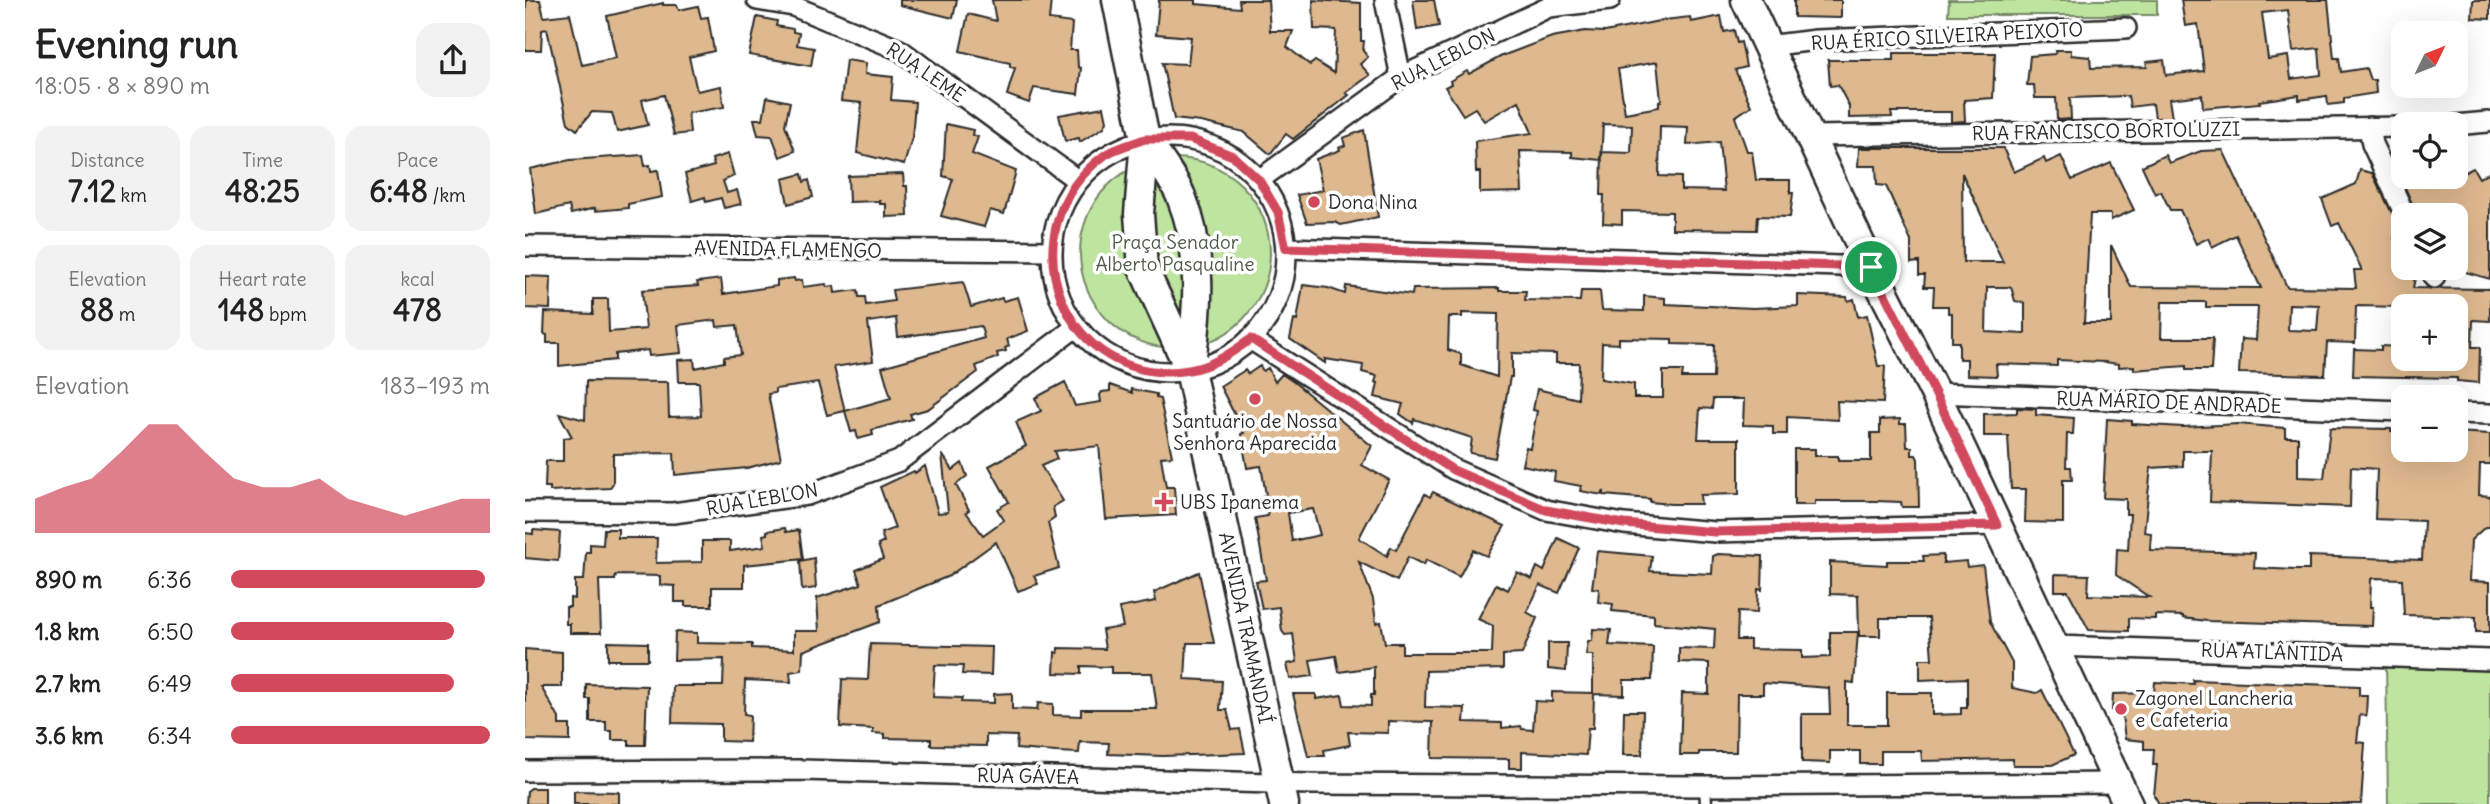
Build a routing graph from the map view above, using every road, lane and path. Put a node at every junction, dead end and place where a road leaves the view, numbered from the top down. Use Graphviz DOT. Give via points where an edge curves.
graph roads {
  1 [pos="757,0"];
  2 [pos="1117,0"];
  3 [pos="1385,0"];
  4 [pos="1610,0"];
  5 [pos="1746,0"];
  6 [pos="2126,28"];
  7 [pos="1767,46"];
  8 [pos="1401,76"];
  9 [pos="2488,122"];
  10 [pos="2468,124"];
  11 [pos="2369,127"];
  12 [pos="2391,127"];
  13 [pos="1810,136"];
  14 [pos="1145,139"];
  15 [pos="1077,180"];
  16 [pos="1259,180"];
  17 [pos="1176,186"];
  18 [pos="1141,194"];
  19 [pos="2399,203"];
  20 [pos="525,246"];
  21 [pos="1286,248"];
  22 [pos="1051,251"];
  23 [pos="1871,267"];
  24 [pos="1196,320"];
  25 [pos="1166,321"];
  26 [pos="1076,327"];
  27 [pos="1251,339"];
  28 [pos="1189,370"];
  29 [pos="1935,393"];
  30 [pos="2391,411"];
  31 [pos="2468,413"];
  32 [pos="2490,414"];
  33 [pos="525,512"];
  34 [pos="1997,525"];
  35 [pos="2055,646"];
  36 [pos="2490,660"];
  37 [pos="525,771"];
  38 [pos="2124,793"];
  39 [pos="1282,794"];
  40 [pos="1706,795"];
  1 -- 15 [label="street, RUA LEME" via="793,6 900,50"];
  2 -- 14 [label="main road, AVENIDA TRAMANDAÍ"];
  3 -- 8 [label="street"];
  4 -- 8 [label="street, RUA LEBLON" via="1549,7"];
  5 -- 7 [label="main road"];
  6 -- 7 [label="street, RUA ÉRICO SILVEIRA PEIXOTO" via="1816,40"];
  7 -- 13 [label="main road"];
  8 -- 16 [label="street, RUA LEBLON"];
  9 -- 10 [label="street"];
  11 -- 12 [label="street, RUA FRANCISCO BORTOLUZZI"];
  11 -- 13 [label="street, RUA FRANCISCO BORTOLUZZI"];
  11 -- 19 [label="street" via="2372,144"];
  13 -- 23 [label="main road"];
  14 -- 15 [label="street" via="1107,154"];
  14 -- 16 [label="street" via="1190,139 1233,156"];
  14 -- 17 [label="main road, AVENIDA TRAMANDAÍ"];
  14 -- 18 [label="main road, AVENIDA TRAMANDAÍ"];
  15 -- 22 [label="street" via="1058,213"];
  16 -- 21 [label="street" via="1278,212"];
  17 -- 18 [label="main road" via="1156,181"];
  17 -- 24 [label="main road, AVENIDA TRAMANDAÍ" via="1199,275"];
  18 -- 25 [label="main road, AVENIDA TRAMANDAÍ" via="1139,248"];
  20 -- 22 [label="street, AVENIDA FLAMENGO"];
  21 -- 23 [label="street"];
  21 -- 27 [label="street" via="1283,281 1272,312"];
  22 -- 26 [label="street" via="1056,288"];
  23 -- 29 [label="main road"];
  24 -- 25 [label="main road" via="1184,331"];
  24 -- 28 [label="main road, AVENIDA TRAMANDAÍ"];
  25 -- 28 [label="main road, AVENIDA TRAMANDAÍ"];
  26 -- 28 [label="street" via="1099,349 1127,364 1158,371"];
  26 -- 33 [label="street, RUA LEBLON" via="899,461 807,495 673,513"];
  27 -- 28 [label="street" via="1222,359"];
  27 -- 34 [label="street" via="1453,470 1546,510 1624,524 1715,532"];
  28 -- 39 [label="main road, AVENIDA TRAMANDAÍ"];
  29 -- 30 [label="street, RUA MÁRIO DE ANDRADE"];
  29 -- 34 [label="main road"];
  31 -- 32 [label="street"];
  34 -- 35 [label="main road"];
  35 -- 36 [label="street, RUA ATLÂNTIDA"];
  35 -- 38 [label="main road"];
  37 -- 39 [label="street, RUA GÁVEA" via="802,770"];
  38 -- 40 [label="street, RUA GÁVEA"];
  39 -- 40 [label="street, RUA GÁVEA"];
}
